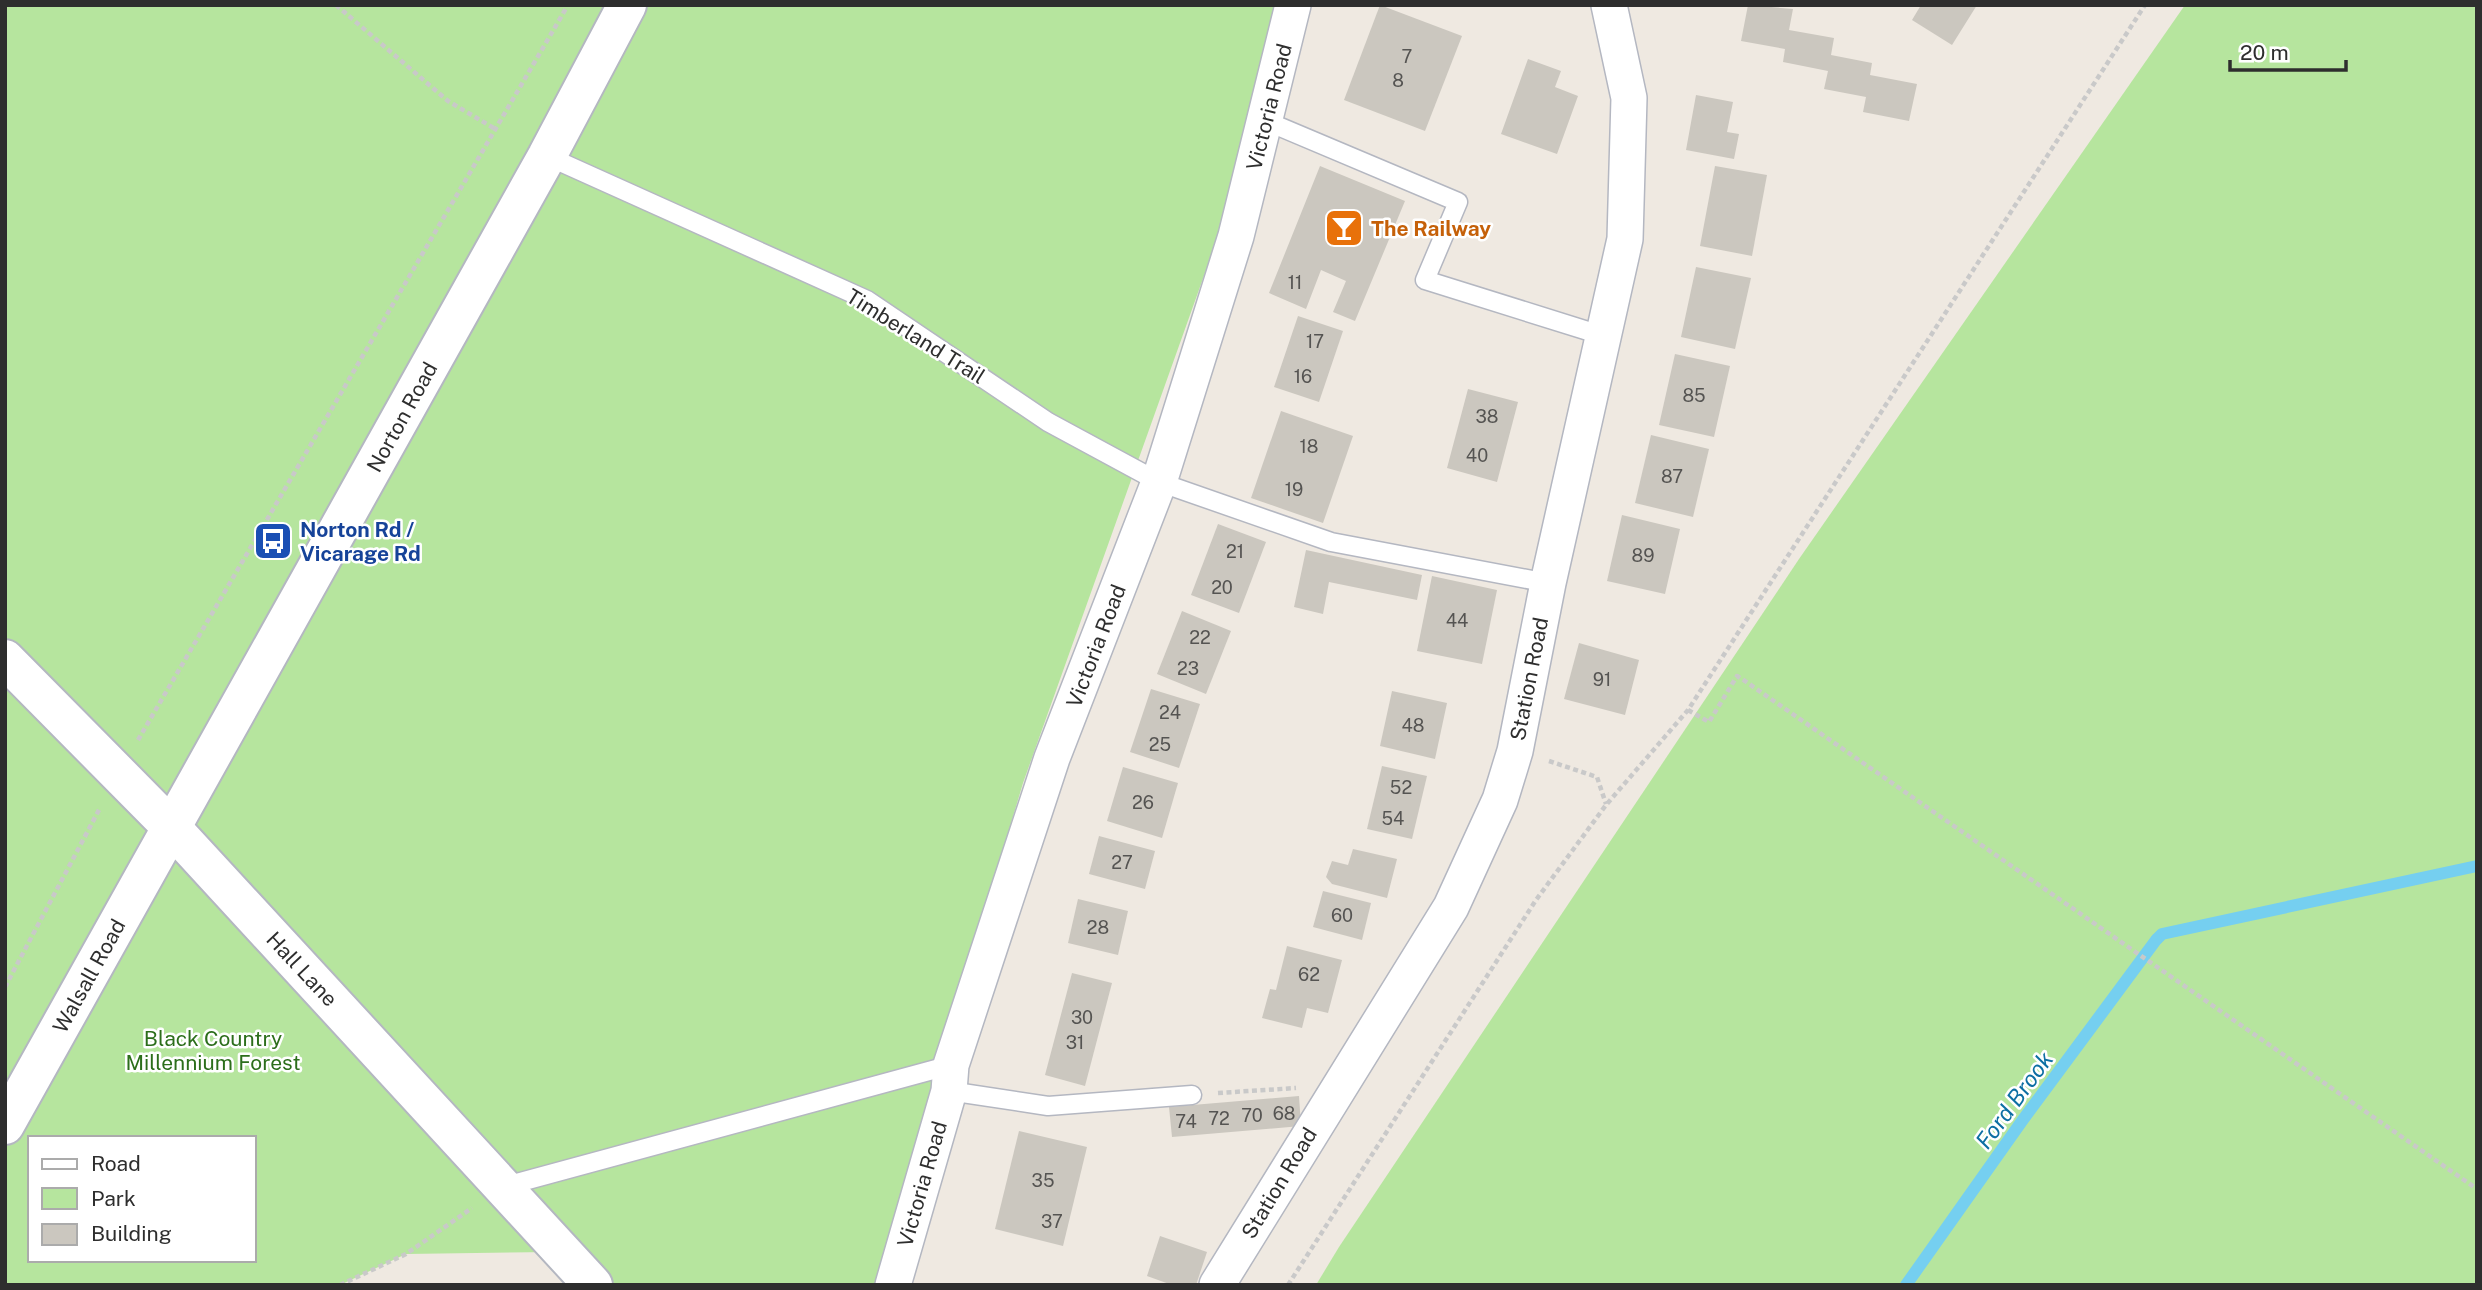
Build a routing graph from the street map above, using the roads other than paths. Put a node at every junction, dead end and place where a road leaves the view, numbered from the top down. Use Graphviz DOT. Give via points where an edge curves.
graph roads {
  1 [pos="627,5"];
  2 [pos="1293,5"];
  3 [pos="1609,5"];
  4 [pos="1266,121"];
  5 [pos="547,156"];
  6 [pos="1604,336"];
  7 [pos="1159,482"];
  8 [pos="1548,583"];
  9 [pos="5,659"];
  10 [pos="173,828"];
  11 [pos="950,1078"];
  12 [pos="1192,1095"];
  13 [pos="5,1125"];
  14 [pos="502,1187"];
  15 [pos="593,1285"];
  16 [pos="893,1285"];
  17 [pos="1217,1285"];
  1 -- 5 [label="main road, Norton Road"];
  2 -- 4 [label="street, Victoria Road"];
  3 -- 6 [label="street, Station Road" via="1629,98 1625,239"];
  4 -- 6 [label="lane" via="1458,202 1425,280"];
  4 -- 7 [label="street, Victoria Road" via="1236,236"];
  5 -- 7 [label="lane, Timberland Trail" via="867,300 1048,422"];
  5 -- 10 [label="main road, Norton Road"];
  6 -- 8 [label="street, Station Road"];
  7 -- 8 [label="lane, Timberland Trail" via="1331,542"];
  7 -- 11 [label="street, Victoria Road" via="1052,758"];
  8 -- 17 [label="street, Station Road" via="1515,751 1500,800 1451,907"];
  9 -- 10 [label="main road, Hall Lane"];
  10 -- 13 [label="main road, Walsall Road"];
  10 -- 14 [label="main road, Hall Lane"];
  11 -- 12 [label="lane" via="1048,1105"];
  11 -- 14 [label="lane"];
  11 -- 16 [label="street, Victoria Road"];
  14 -- 15 [label="main road, Hall Lane"];
}
